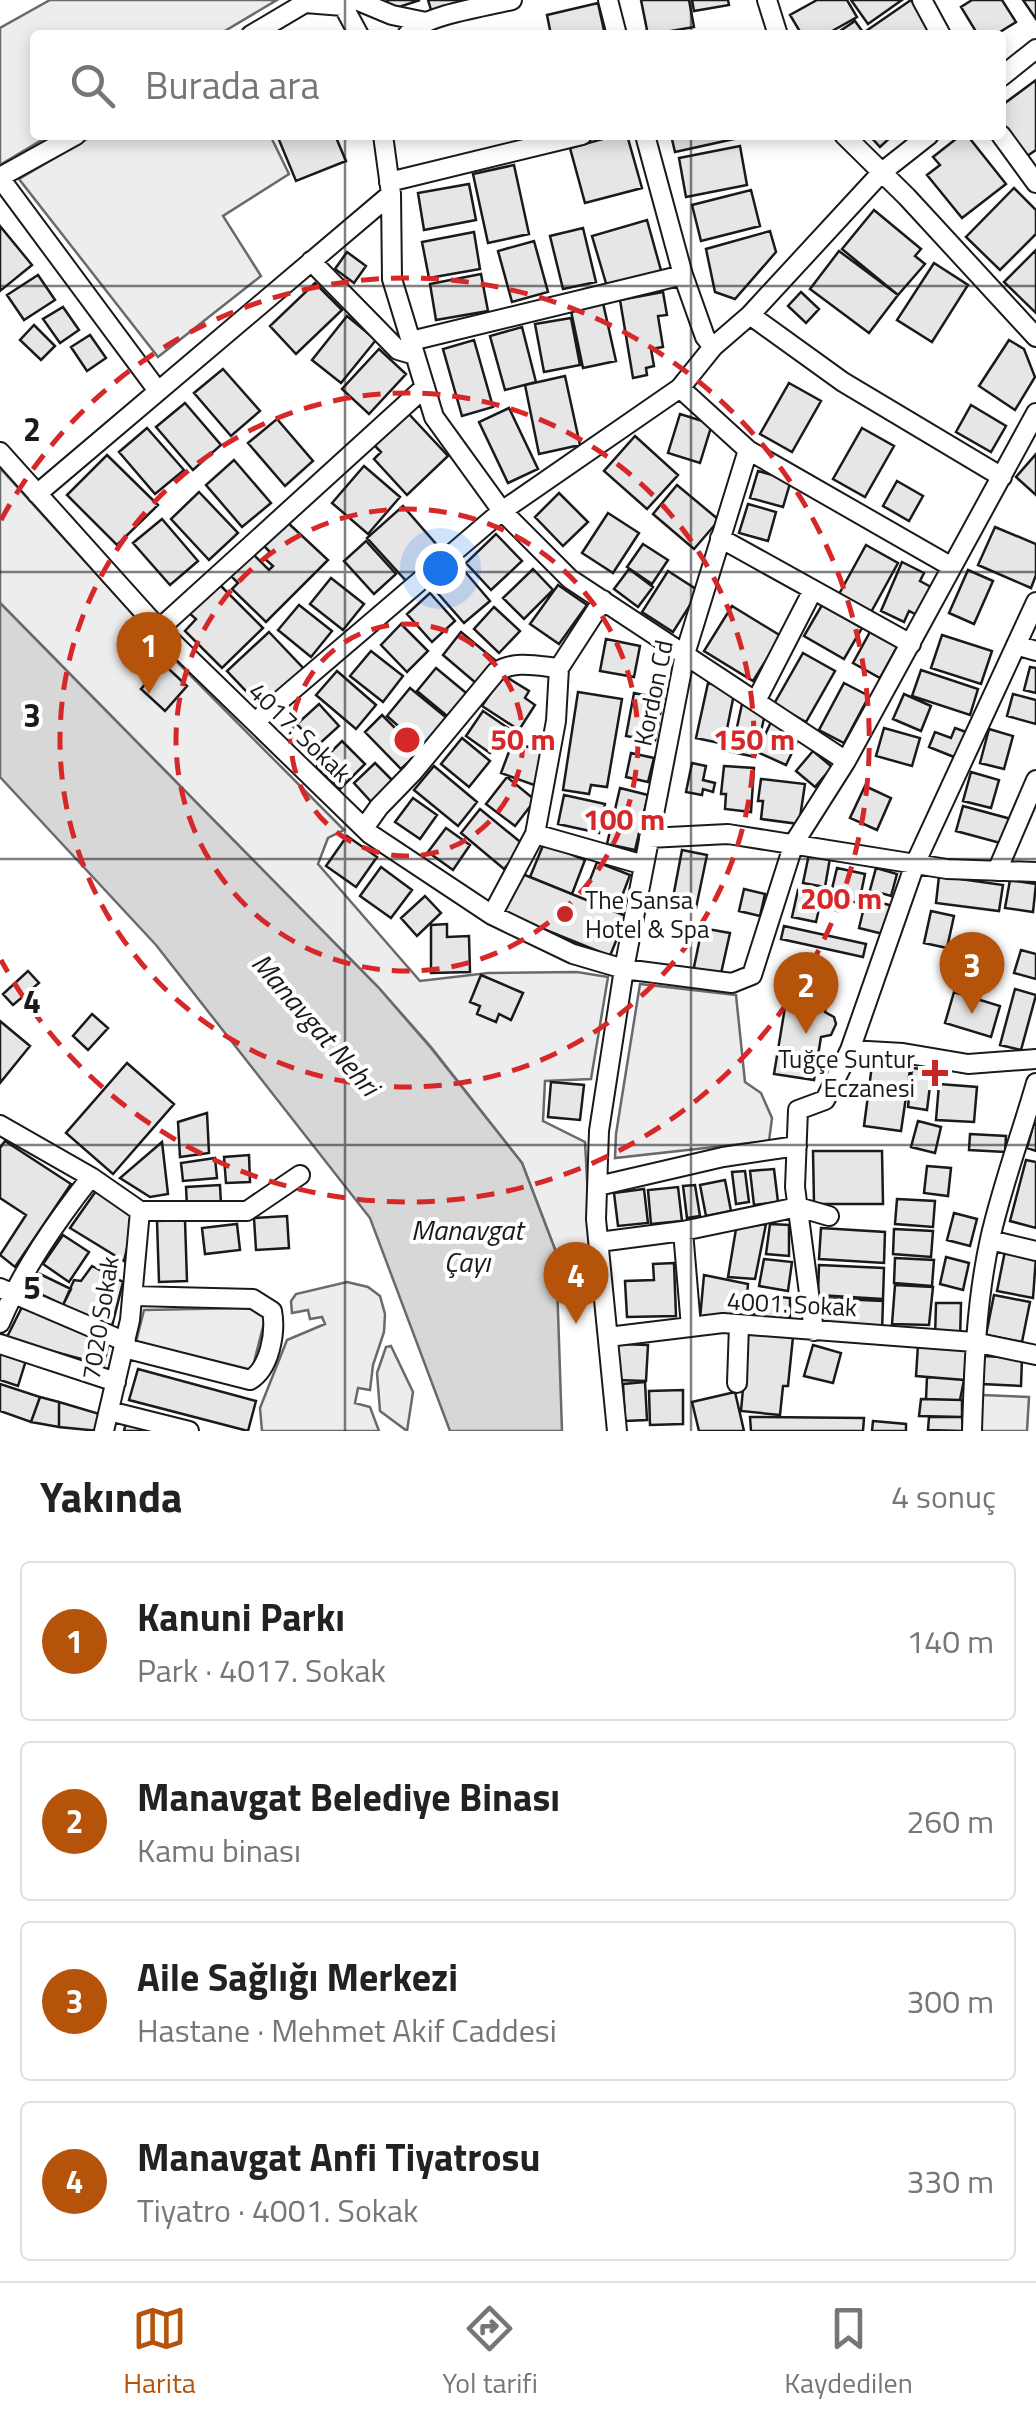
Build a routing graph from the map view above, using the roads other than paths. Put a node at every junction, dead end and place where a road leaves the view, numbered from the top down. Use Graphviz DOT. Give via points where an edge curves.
graph roads {
  1 [pos="512,0"];
  2 [pos="608,0"];
  3 [pos="767,0"];
  4 [pos="922,0"];
  5 [pos="346,2"];
  6 [pos="426,22"];
  7 [pos="259,30"];
  8 [pos="357,30"];
  9 [pos="410,30"];
  10 [pos="616,30"];
  11 [pos="776,30"];
  12 [pos="939,30"];
  13 [pos="1036,49"];
  14 [pos="1006,73"];
  15 [pos="67,140"];
  16 [pos="384,140"];
  17 [pos="564,140"];
  18 [pos="646,140"];
  19 [pos="849,140"];
  20 [pos="922,140"];
  21 [pos="1005,140"];
  22 [pos="882,172"];
  23 [pos="0,178"];
  24 [pos="1036,184"];
  25 [pos="390,188"];
  26 [pos="311,261"];
  27 [pos="684,274"];
  28 [pos="750,315"];
  29 [pos="1036,337"];
  30 [pos="713,347"];
  31 [pos="413,348"];
  32 [pos="425,387"];
  33 [pos="680,388"];
  34 [pos="158,390"];
  35 [pos="1036,412"];
  36 [pos="748,450"];
  37 [pos="0,452"];
  38 [pos="1002,477"];
  39 [pos="38,494"];
  40 [pos="502,511"];
  41 [pos="720,538"];
  42 [pos="952,567"];
  43 [pos="814,590"];
  44 [pos="603,600"];
  45 [pos="1036,602"];
  46 [pos="159,628"];
  47 [pos="910,644"];
  48 [pos="1016,645"];
  49 [pos="1036,652"];
  50 [pos="686,654"];
  51 [pos="559,668"];
  52 [pos="756,701"];
  53 [pos="254,722"];
  54 [pos="846,762"];
  55 [pos="1036,780"];
  56 [pos="364,828"];
  57 [pos="535,834"];
  58 [pos="649,838"];
  59 [pos="794,843"];
  60 [pos="915,864"];
  61 [pos="644,865"];
  62 [pos="997,871"];
  63 [pos="1036,872"];
  64 [pos="492,914"];
  65 [pos="624,968"];
  66 [pos="850,1050"];
  67 [pos="1036,1059"];
  68 [pos="1036,1082"];
  69 [pos="1032,1108"];
  70 [pos="0,1124"];
  71 [pos="796,1146"];
  72 [pos="300,1175"];
  73 [pos="91,1177"];
  74 [pos="598,1186"];
  75 [pos="798,1208"];
  76 [pos="140,1212"];
  77 [pos="829,1216"];
  78 [pos="683,1231"];
  79 [pos="990,1240"];
  80 [pos="599,1242"];
  81 [pos="1036,1250"];
  82 [pos="7,1290"];
  83 [pos="134,1296"];
  84 [pos="0,1323"];
  85 [pos="739,1324"];
  86 [pos="691,1327"];
  87 [pos="814,1331"];
  88 [pos="608,1337"];
  89 [pos="974,1342"];
  90 [pos="0,1344"];
  91 [pos="125,1345"];
  92 [pos="1036,1355"];
  93 [pos="116,1382"];
  94 [pos="737,1383"];
  95 [pos="108,1411"];
  96 [pos="104,1431"];
  97 [pos="188,1431"];
  98 [pos="618,1431"];
  99 [pos="972,1431"];
  1 -- 6 [label="street"];
  2 -- 10 [label="street"];
  3 -- 11 [label="street"];
  4 -- 12 [label="street"];
  5 -- 6 [label="street"];
  5 -- 7 [label="street" via="305,3"];
  5 -- 8 [label="street"];
  6 -- 9 [label="street"];
  13 -- 14 [label="street"];
  15 -- 23 [label="street"];
  16 -- 25 [label="street"];
  17 -- 25 [label="street"];
  18 -- 27 [label="street"];
  19 -- 22 [label="street"];
  20 -- 22 [label="street"];
  21 -- 24 [label="street"];
  22 -- 28 [label="street"];
  22 -- 29 [label="street"];
  23 -- 34 [label="street"];
  25 -- 26 [label="street"];
  25 -- 31 [label="street" via="392,279"];
  26 -- 31 [label="street" via="398,350"];
  26 -- 34 [label="street"];
  27 -- 30 [label="street"];
  27 -- 31 [label="street"];
  28 -- 30 [label="street"];
  28 -- 38 [label="street" via="843,382"];
  30 -- 33 [label="street"];
  31 -- 32 [label="street"];
  32 -- 40 [label="street" via="434,417"];
  32 -- 46 [label="street"];
  33 -- 36 [label="street"];
  33 -- 40 [label="street"];
  34 -- 39 [label="street"];
  35 -- 38 [label="street"];
  36 -- 41 [label="street, Kordon Cd"];
  36 -- 42 [label="street"];
  37 -- 39 [label="street, 4017. Sokak"];
  38 -- 42 [label="street"];
  39 -- 46 [label="street, 4017. Sokak"];
  40 -- 44 [label="street" via="570,579"];
  40 -- 53 [label="street"];
  41 -- 43 [label="street"];
  41 -- 50 [label="street, Kordon Cd"];
  42 -- 47 [label="street"];
  43 -- 47 [label="street"];
  43 -- 52 [label="street"];
  44 -- 50 [label="street"];
  44 -- 51 [label="street"];
  45 -- 48 [label="street"];
  46 -- 53 [label="street, 4017. Sokak"];
  47 -- 54 [label="street"];
  48 -- 49 [label="street"];
  48 -- 60 [label="street"];
  50 -- 52 [label="street"];
  50 -- 58 [label="street, Kordon Cd"];
  51 -- 56 [label="street" via="520,664 496,672"];
  51 -- 57 [label="street"];
  52 -- 54 [label="street"];
  53 -- 56 [label="street, 4017. Sokak"];
  54 -- 59 [label="street"];
  55 -- 62 [label="street"];
  56 -- 64 [label="street, 4017. Sokak"];
  57 -- 61 [label="street"];
  57 -- 64 [label="street"];
  58 -- 59 [label="street" via="728,834"];
  58 -- 61 [label="street, Kordon Cd"];
  59 -- 60 [label="street"];
  59 -- 65 [label="street, 4017. Sokak" via="752,975 732,982"];
  60 -- 62 [label="street"];
  60 -- 66 [label="street"];
  61 -- 65 [label="street, Kordon Cd"];
  62 -- 63 [label="street"];
  64 -- 65 [label="street, 4017. Sokak" via="573,954"];
  65 -- 74 [label="street, Kordon Cd" via="599,1131"];
  66 -- 67 [label="street" via="968,1064"];
  66 -- 71 [label="street" via="825,1100 798,1110"];
  68 -- 69 [label="street"];
  69 -- 79 [label="street"];
  70 -- 73 [label="street"];
  71 -- 74 [label="street"];
  71 -- 75 [label="street"];
  72 -- 76 [label="street" via="247,1212"];
  73 -- 76 [label="street"];
  73 -- 82 [label="street"];
  74 -- 80 [label="street, Kordon Cd"];
  75 -- 77 [label="street"];
  75 -- 78 [label="street"];
  75 -- 87 [label="street"];
  76 -- 83 [label="street, 7020 Sokak"];
  78 -- 80 [label="street"];
  78 -- 86 [label="street"];
  79 -- 81 [label="street"];
  79 -- 89 [label="street"];
  80 -- 88 [label="street, Kordon Cd"];
  82 -- 84 [label="street"];
  82 -- 91 [label="street"];
  83 -- 91 [label="street, 7020 Sokak"];
  83 -- 91 [label="street" via="253,1299 272,1311 274,1322 266,1363 250,1380"];
  85 -- 86 [label="street, 4001. Sokak"];
  85 -- 87 [label="street, 4001. Sokak"];
  85 -- 94 [label="street"];
  86 -- 88 [label="street, 4001. Sokak"];
  87 -- 89 [label="street, 4001. Sokak"];
  88 -- 98 [label="street, Kordon Cd"];
  89 -- 92 [label="street, 4001. Sokak"];
  89 -- 99 [label="street"];
  90 -- 93 [label="street"];
  91 -- 93 [label="street, 7020 Sokak"];
  93 -- 95 [label="street, 7020 Sokak"];
  95 -- 96 [label="street, 7020 Sokak"];
  95 -- 97 [label="street"];
}
